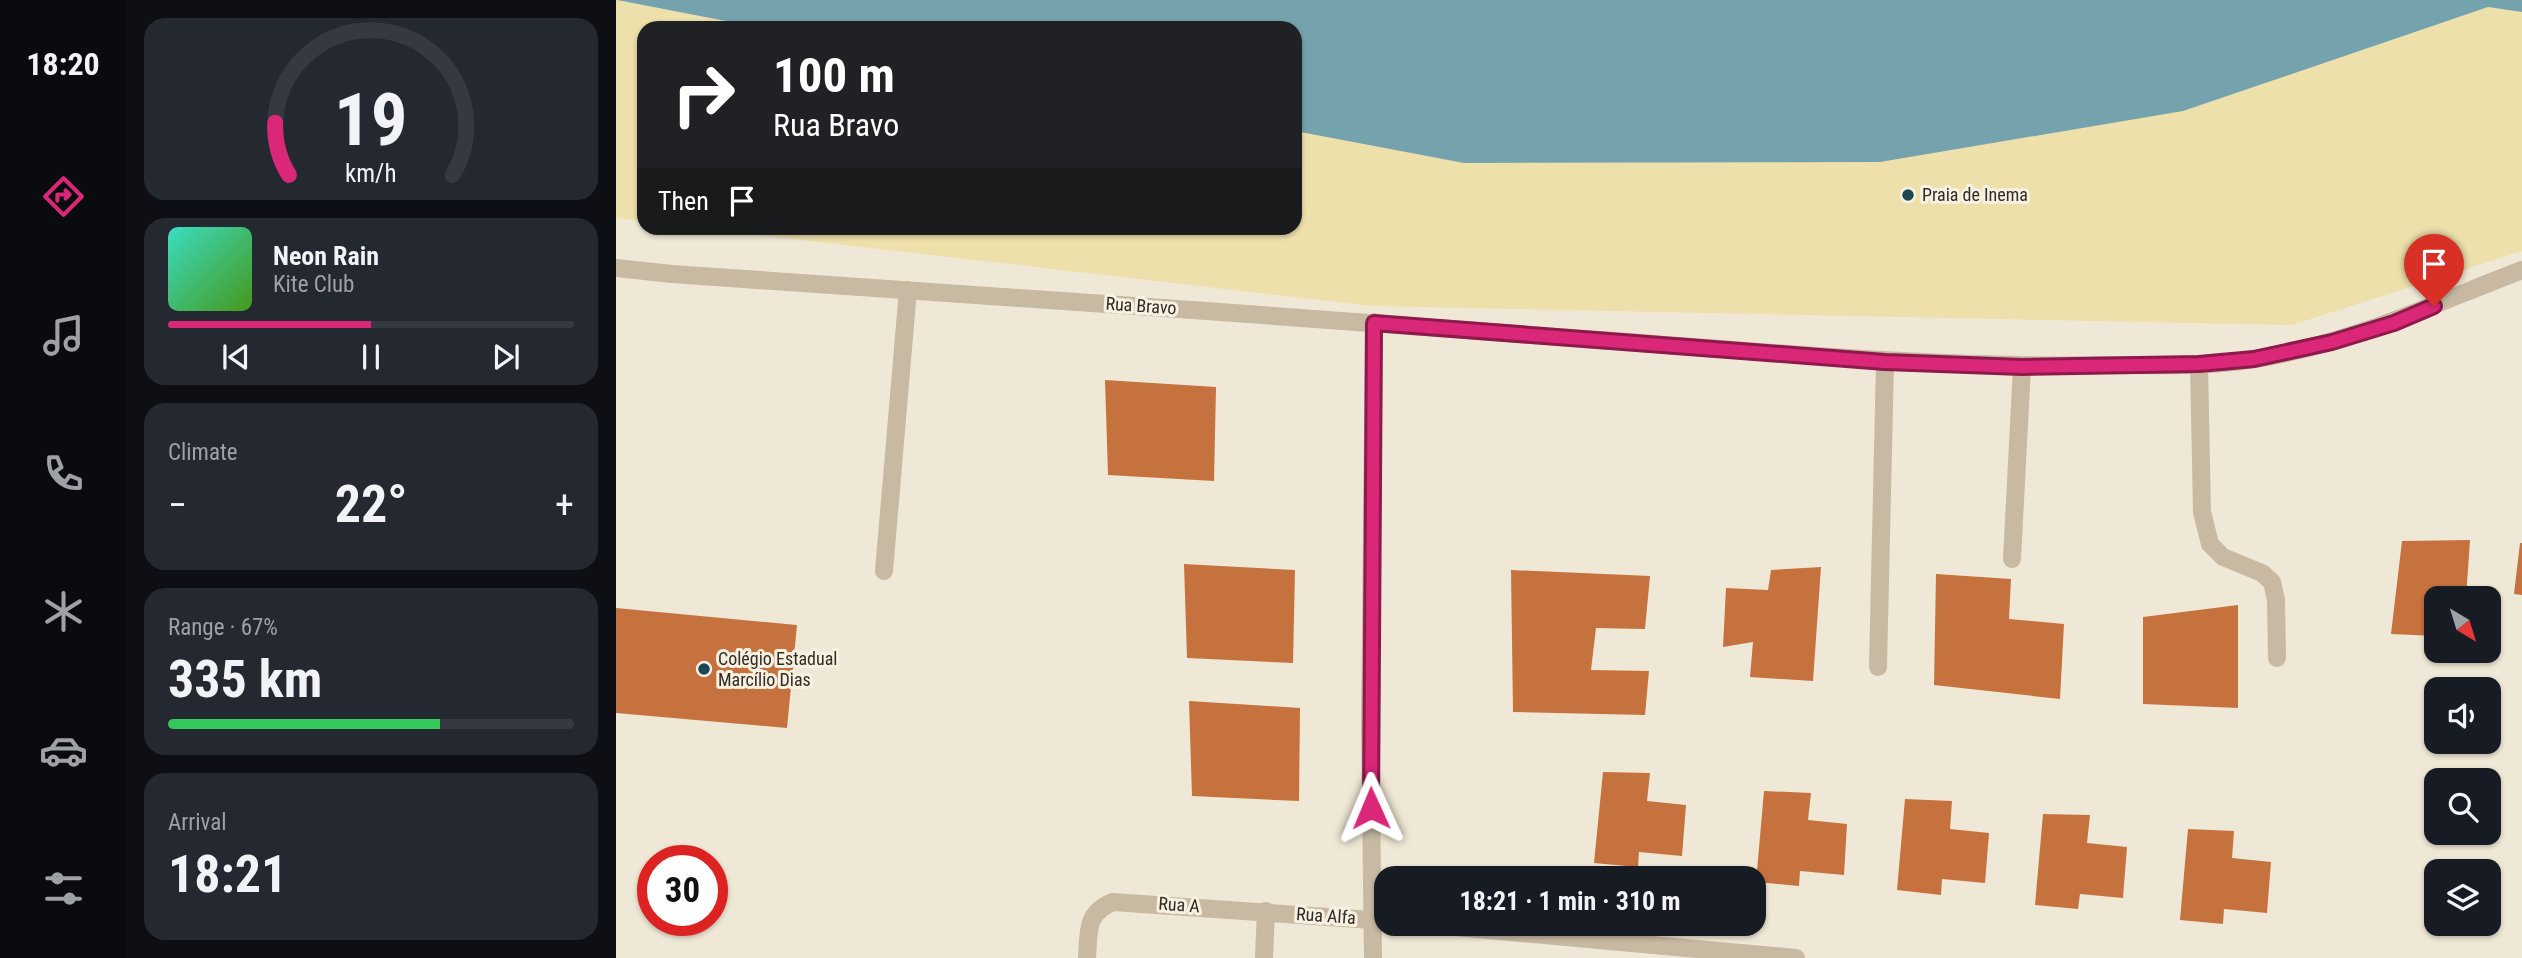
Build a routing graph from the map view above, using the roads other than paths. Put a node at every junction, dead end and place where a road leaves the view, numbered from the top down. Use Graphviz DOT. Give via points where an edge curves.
graph roads {
  1 [pos="616,268"];
  2 [pos="2522,270"];
  3 [pos="908,290"];
  4 [pos="1374,323"];
  5 [pos="1885,362"];
  6 [pos="2199,364"];
  7 [pos="2022,367"];
  8 [pos="2012,559"];
  9 [pos="884,571"];
  10 [pos="2277,658"];
  11 [pos="1878,667"];
  12 [pos="1377,866"];
  13 [pos="1266,911"];
  14 [pos="1374,920"];
  15 [pos="1377,936"];
  16 [pos="1554,936"];
  17 [pos="1087,958"];
  18 [pos="1264,958"];
  19 [pos="1373,958"];
  20 [pos="1796,958"];
  1 -- 3 [label="street, Rua Bravo"];
  2 -- 6 [label="street, Rua Bravo" via="2394,323 2332,342 2254,359"];
  3 -- 4 [label="street, Rua Bravo"];
  3 -- 9 [label="street"];
  4 -- 5 [label="street, Rua Bravo"];
  4 -- 12 [label="street" via="1370,725"];
  5 -- 7 [label="street, Rua Bravo"];
  5 -- 11 [label="street"];
  6 -- 7 [label="street, Rua Bravo"];
  6 -- 10 [label="street" via="2202,512 2210,544 2223,557 2272,582"];
  7 -- 8 [label="street"];
  13 -- 14 [label="street, Rua Alfa"];
  13 -- 17 [label="street, Rua A" via="1113,902 1101,906 1089,923"];
  13 -- 18 [label="street"];
  15 -- 19 [label="street"];
  16 -- 20 [label="street"];
}
